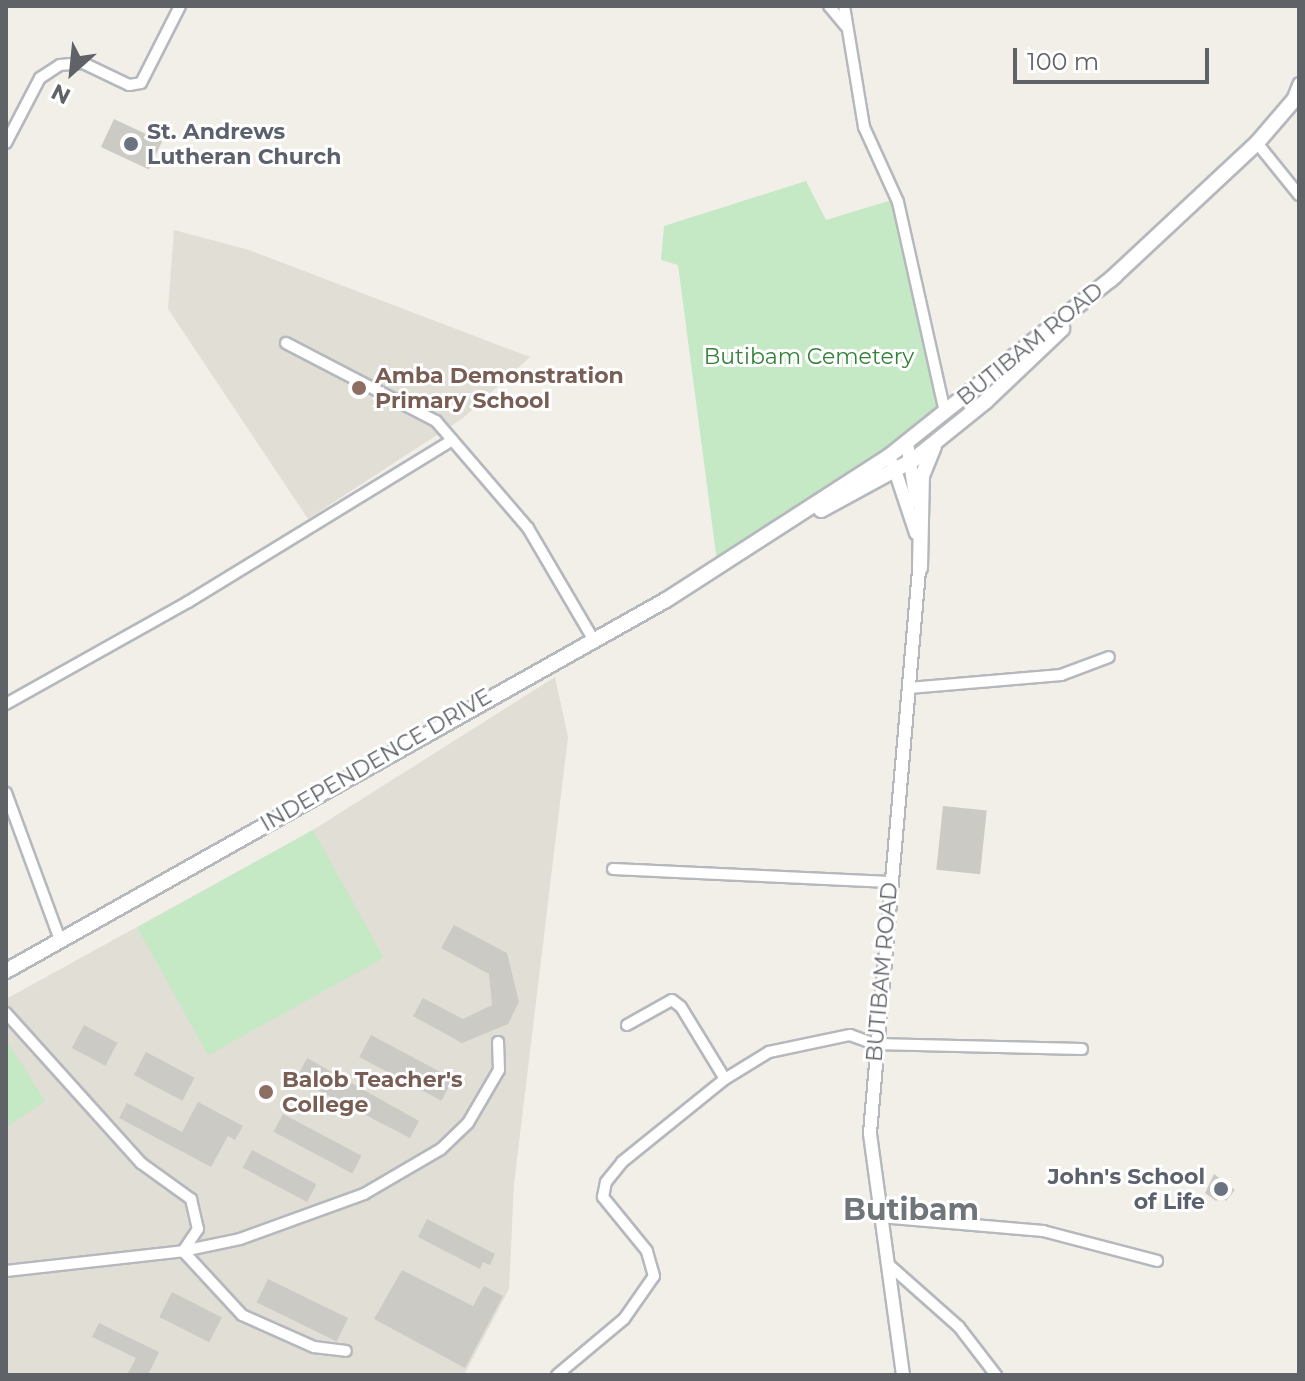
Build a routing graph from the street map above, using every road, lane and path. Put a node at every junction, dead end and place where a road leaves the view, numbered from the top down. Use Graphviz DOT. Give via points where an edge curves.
graph roads {
  1 [pos="180,6"];
  2 [pos="829,6"];
  3 [pos="844,6"];
  4 [pos="847,27"];
  5 [pos="1299,83"];
  6 [pos="1295,100"];
  7 [pos="6,143"];
  8 [pos="1257,143"];
  9 [pos="1299,195"];
  10 [pos="1115,276"];
  11 [pos="286,343"];
  12 [pos="945,412"];
  13 [pos="945,429"];
  14 [pos="452,440"];
  15 [pos="907,443"];
  16 [pos="888,457"];
  17 [pos="913,460"];
  18 [pos="897,471"];
  19 [pos="746,549"];
  20 [pos="920,568"];
  21 [pos="592,637"];
  22 [pos="1109,657"];
  23 [pos="909,688"];
  24 [pos="6,704"];
  25 [pos="6,793"];
  26 [pos="613,869"];
  27 [pos="890,882"];
  28 [pos="60,940"];
  29 [pos="6,971"];
  30 [pos="6,1013"];
  31 [pos="627,1025"];
  32 [pos="498,1042"];
  33 [pos="875,1044"];
  34 [pos="1082,1049"];
  35 [pos="725,1079"];
  36 [pos="880,1217"];
  37 [pos="183,1251"];
  38 [pos="1157,1261"];
  39 [pos="888,1264"];
  40 [pos="6,1271"];
  41 [pos="346,1351"];
  42 [pos="557,1375"];
  43 [pos="903,1375"];
  44 [pos="996,1375"];
  1 -- 7 [label="street" via="141,83 129,85 83,63 60,65 40,78"];
  2 -- 4 [label="street"];
  3 -- 4 [label="street"];
  4 -- 12 [label="street" via="864,127 898,202"];
  5 -- 6 [label="street"];
  6 -- 8 [label="main road, BUTIBAM ROAD"];
  8 -- 9 [label="street"];
  8 -- 10 [label="main road, BUTIBAM ROAD"];
  10 -- 12 [label="main road, BUTIBAM ROAD"];
  10 -- 13 [label="main road, BUTIBAM ROAD" via="1016,375"];
  11 -- 14 [label="street" via="436,421"];
  12 -- 15 [label="main road, BUTIBAM ROAD"];
  13 -- 17 [label="main road, BUTIBAM ROAD"];
  13 -- 20 [label="main road" via="922,476"];
  14 -- 21 [label="street" via="528,528"];
  14 -- 24 [label="street" via="188,602"];
  15 -- 16 [label="main road, BUTIBAM ROAD"];
  15 -- 17 [label="street, BUTIBAM ROAD"];
  16 -- 18 [label="street, BUTIBAM ROAD"];
  16 -- 19 [label="main road, BUTIBAM ROAD"];
  17 -- 18 [label="main road, BUTIBAM ROAD"];
  17 -- 20 [label="street, BUTIBAM ROAD"];
  18 -- 19 [label="main road, BUTIBAM ROAD"];
  18 -- 20 [label="street, BUTIBAM ROAD" via="911,505"];
  19 -- 21 [label="main road, INDEPENDENCE DRIVE" via="666,600"];
  20 -- 23 [label="street, BUTIBAM ROAD"];
  21 -- 28 [label="main road, INDEPENDENCE DRIVE"];
  22 -- 23 [label="street" via="1061,675"];
  23 -- 27 [label="street, BUTIBAM ROAD"];
  25 -- 28 [label="street"];
  26 -- 27 [label="street"];
  27 -- 33 [label="street, BUTIBAM ROAD"];
  28 -- 29 [label="main road, INDEPENDENCE DRIVE"];
  30 -- 37 [label="street" via="141,1163 191,1199 198,1229 194,1242"];
  31 -- 35 [label="street" via="672,1000"];
  32 -- 37 [label="street" via="499,1070 468,1123 441,1149 364,1194 240,1239"];
  33 -- 34 [label="street"];
  33 -- 35 [label="street" via="850,1035 769,1052"];
  33 -- 36 [label="street, BUTIBAM ROAD" via="870,1133"];
  35 -- 42 [label="street" via="622,1162 606,1182 603,1197 647,1251 654,1276 624,1319"];
  36 -- 38 [label="street" via="1043,1231"];
  36 -- 39 [label="street, BUTIBAM ROAD"];
  37 -- 40 [label="street"];
  37 -- 41 [label="street" via="242,1315 314,1347"];
  39 -- 43 [label="street, BUTIBAM ROAD"];
  39 -- 44 [label="street" via="959,1327"];
}
